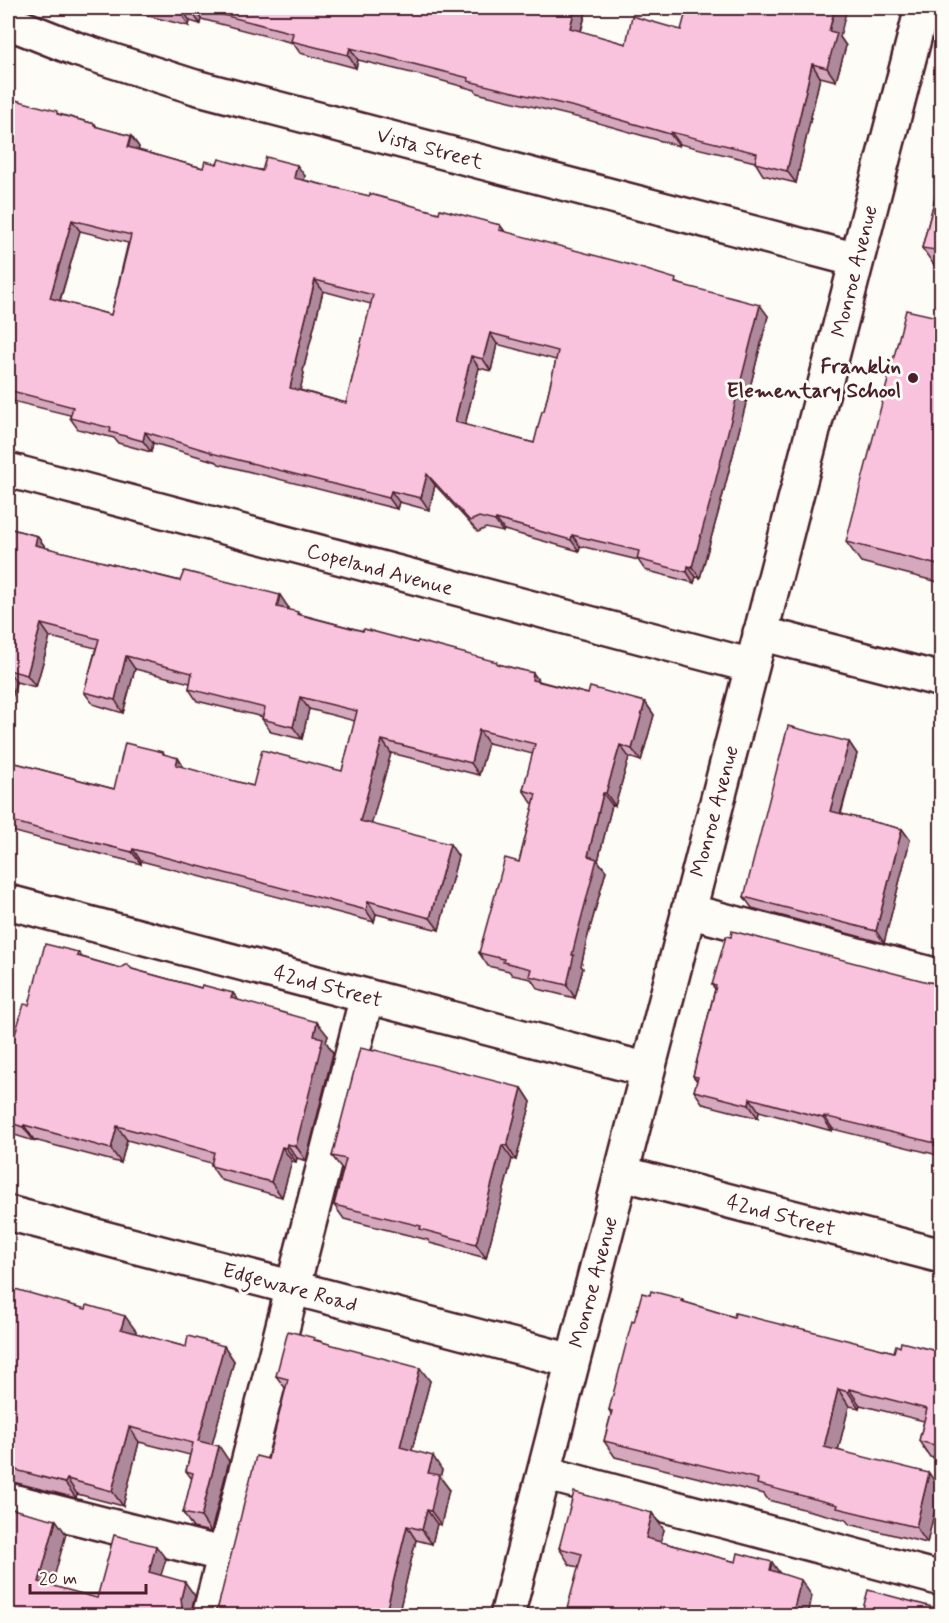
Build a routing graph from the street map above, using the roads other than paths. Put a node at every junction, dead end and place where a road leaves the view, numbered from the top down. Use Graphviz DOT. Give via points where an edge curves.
graph roads {
  1 [pos="922,8"];
  2 [pos="8,22"];
  3 [pos="857,260"];
  4 [pos="8,470"];
  5 [pos="760,633"];
  6 [pos="752,666"];
  7 [pos="942,680"];
  8 [pos="8,902"];
  9 [pos="688,911"];
  10 [pos="942,977"];
  11 [pos="367,996"];
  12 [pos="648,1070"];
  13 [pos="621,1173"];
  14 [pos="8,1214"];
  15 [pos="942,1256"];
  16 [pos="293,1288"];
  17 [pos="572,1361"];
  18 [pos="544,1473"];
  19 [pos="8,1500"];
  20 [pos="225,1555"];
  21 [pos="942,1579"];
  22 [pos="209,1616"];
  23 [pos="507,1616"];
  1 -- 3 [label="street, Monroe Avenue"];
  2 -- 3 [label="street, Vista Street" via="76,49 195,87"];
  3 -- 5 [label="street, Monroe Avenue"];
  4 -- 6 [label="street, Copeland Avenue"];
  5 -- 6 [label="street, Monroe Avenue"];
  5 -- 7 [label="street"];
  6 -- 9 [label="street, Monroe Avenue"];
  8 -- 11 [label="street, 42nd Street"];
  9 -- 10 [label="street"];
  9 -- 12 [label="street, Monroe Avenue"];
  11 -- 12 [label="street, 42nd Street"];
  11 -- 16 [label="street"];
  12 -- 13 [label="street, Monroe Avenue"];
  13 -- 15 [label="street, 42nd Street"];
  13 -- 17 [label="street, Monroe Avenue"];
  14 -- 16 [label="street, Edgeware Road"];
  16 -- 17 [label="street, Edgeware Road"];
  16 -- 20 [label="street"];
  17 -- 18 [label="street, Monroe Avenue"];
  18 -- 21 [label="street"];
  18 -- 23 [label="street, Monroe Avenue"];
  19 -- 20 [label="street"];
  20 -- 22 [label="street"];
}
